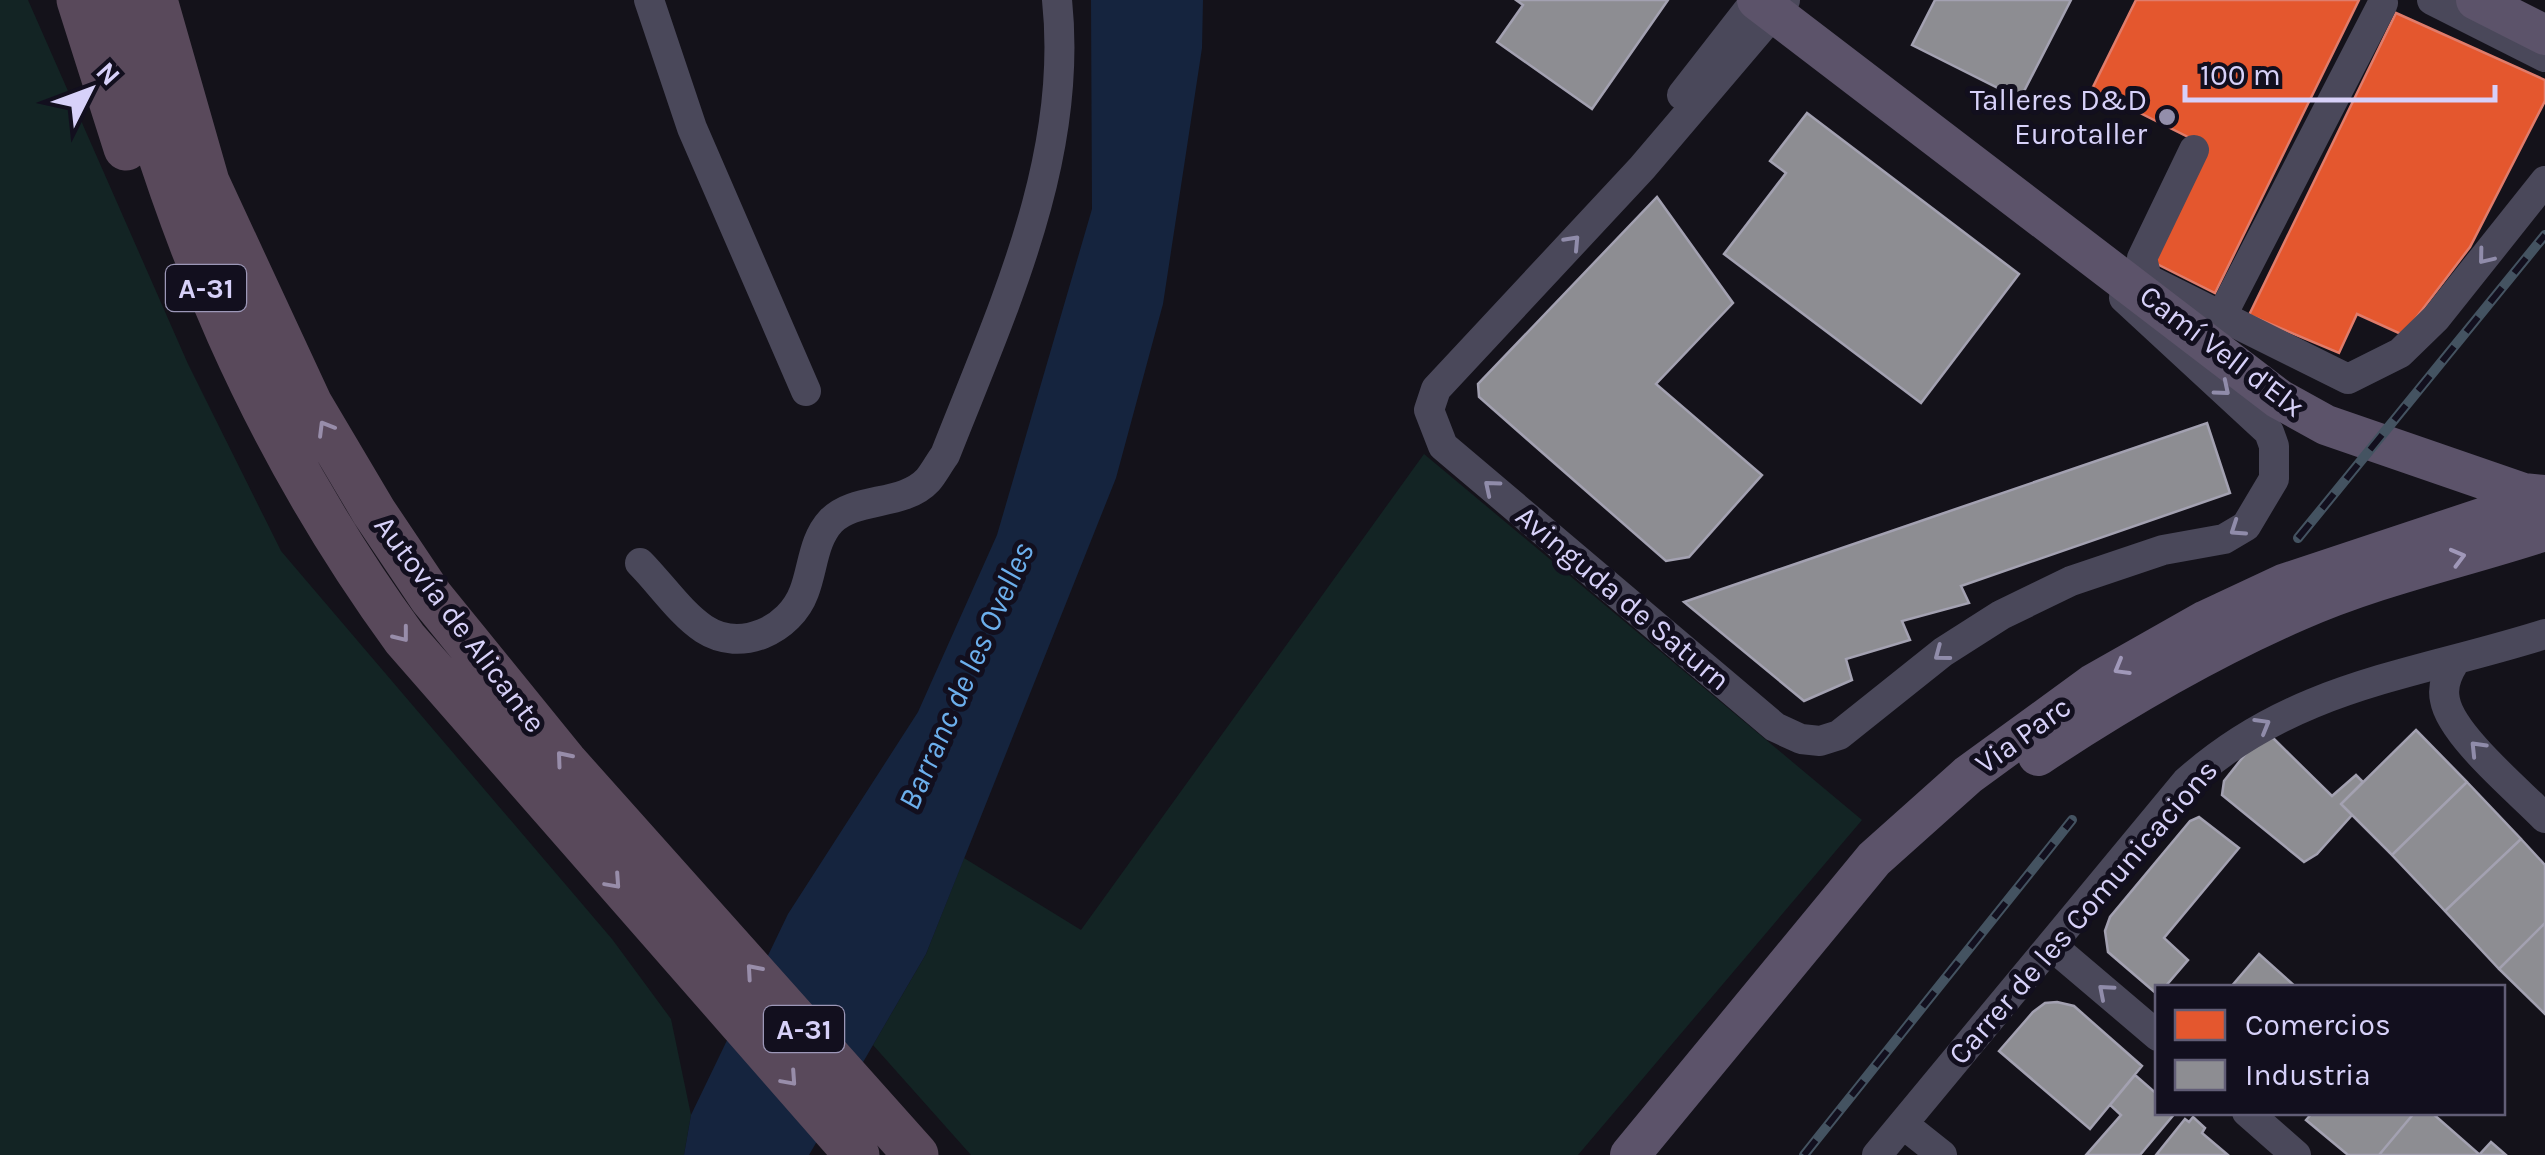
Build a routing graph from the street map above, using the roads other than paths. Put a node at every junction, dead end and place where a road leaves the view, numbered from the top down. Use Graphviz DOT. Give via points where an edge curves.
graph roads {
  1 [pos="78,0"];
  2 [pos="115,0"];
  3 [pos="155,0"];
  4 [pos="187,0"];
  5 [pos="649,0"];
  6 [pos="1057,0"];
  7 [pos="2432,0"];
  8 [pos="2476,0"];
  9 [pos="1766,3"];
  10 [pos="2383,3"];
  11 [pos="2545,35"];
  12 [pos="2545,56"];
  13 [pos="2194,150"];
  14 [pos="2545,180"];
  15 [pos="207,182"];
  16 [pos="2078,247"];
  17 [pos="2143,284"];
  18 [pos="2220,320"];
  19 [pos="806,391"];
  20 [pos="2274,446"];
  21 [pos="2545,496"];
  22 [pos="2545,531"];
  23 [pos="344,557"];
  24 [pos="640,563"];
  25 [pos="2545,634"];
  26 [pos="2454,664"];
  27 [pos="2545,818"];
  28 [pos="2052,946"];
  29 [pos="2155,1033"];
  30 [pos="2249,1115"];
  31 [pos="1903,1124"];
  32 [pos="902,1139"];
  33 [pos="857,1155"];
  34 [pos="1630,1155"];
  35 [pos="1665,1155"];
  36 [pos="1877,1155"];
  37 [pos="1942,1155"];
  38 [pos="2296,1155"];
  1 -- 23 [label="highway" via="165,249 296,504"];
  2 -- 23 [label="highway, Autovía de Alicante / A-31" via="166,179 216,315"];
  3 -- 15 [label="highway, Autovía de Alicante / A-31"];
  4 -- 15 [label="highway" via="215,136"];
  5 -- 19 [label="street" via="692,128"];
  6 -- 24 [label="street" via="1058,110 1035,214 945,454 926,482 833,518 790,619 762,636 705,630"];
  7 -- 12 [label="street"];
  8 -- 11 [label="main road"];
  9 -- 16 [label="main road, Camí Vell d'Elx"];
  20 -- 9 [label="street, Avinguda de Saturn, one-way" via="2274,479 2246,526 2071,581 2001,615 1839,735 1820,741 1775,727 1442,446 1429,410 1436,389 1668,139 1675,105 1740,16"];
  10 -- 18 [label="street"];
  13 -- 17 [label="street" via="2142,258"];
  14 -- 18 [label="street, one-way" via="2436,318 2400,353 2348,379"];
  32 -- 15 [label="highway, Autovía de Alicante / A-31, one-way" via="565,762 422,583 310,404"];
  16 -- 17 [label="main road, Camí Vell d'Elx"];
  16 -- 20 [label="street, Camí Vell d'Elx, one-way" via="2159,334 2258,418"];
  17 -- 18 [label="street" via="2162,283"];
  17 -- 21 [label="main road, Camí Vell d'Elx" via="2242,374 2326,425"];
  21 -- 34 [label="main road, Via Parc, one-way" via="2282,584 2206,620 2078,696 1968,775 1874,859"];
  35 -- 22 [label="main road, Via Parc, one-way" via="1894,875 1982,794 2160,678 2300,610"];
  23 -- 33 [label="highway, Autovía de Alicante / A-31, one-way" via="405,640"];
  25 -- 26 [label="street, Carrer de les Comunicacions"];
  27 -- 26 [label="street, one-way" via="2457,726 2444,700"];
  28 -- 26 [label="street, Carrer de les Comunicacions, one-way" via="2186,782 2217,754 2302,704"];
  29 -- 28 [label="street, one-way"];
  28 -- 31 [label="street, Carrer de les Comunicacions"];
  30 -- 38 [label="street"];
  31 -- 36 [label="street, Carrer de les Comunicacions"];
  31 -- 37 [label="street"];
}
